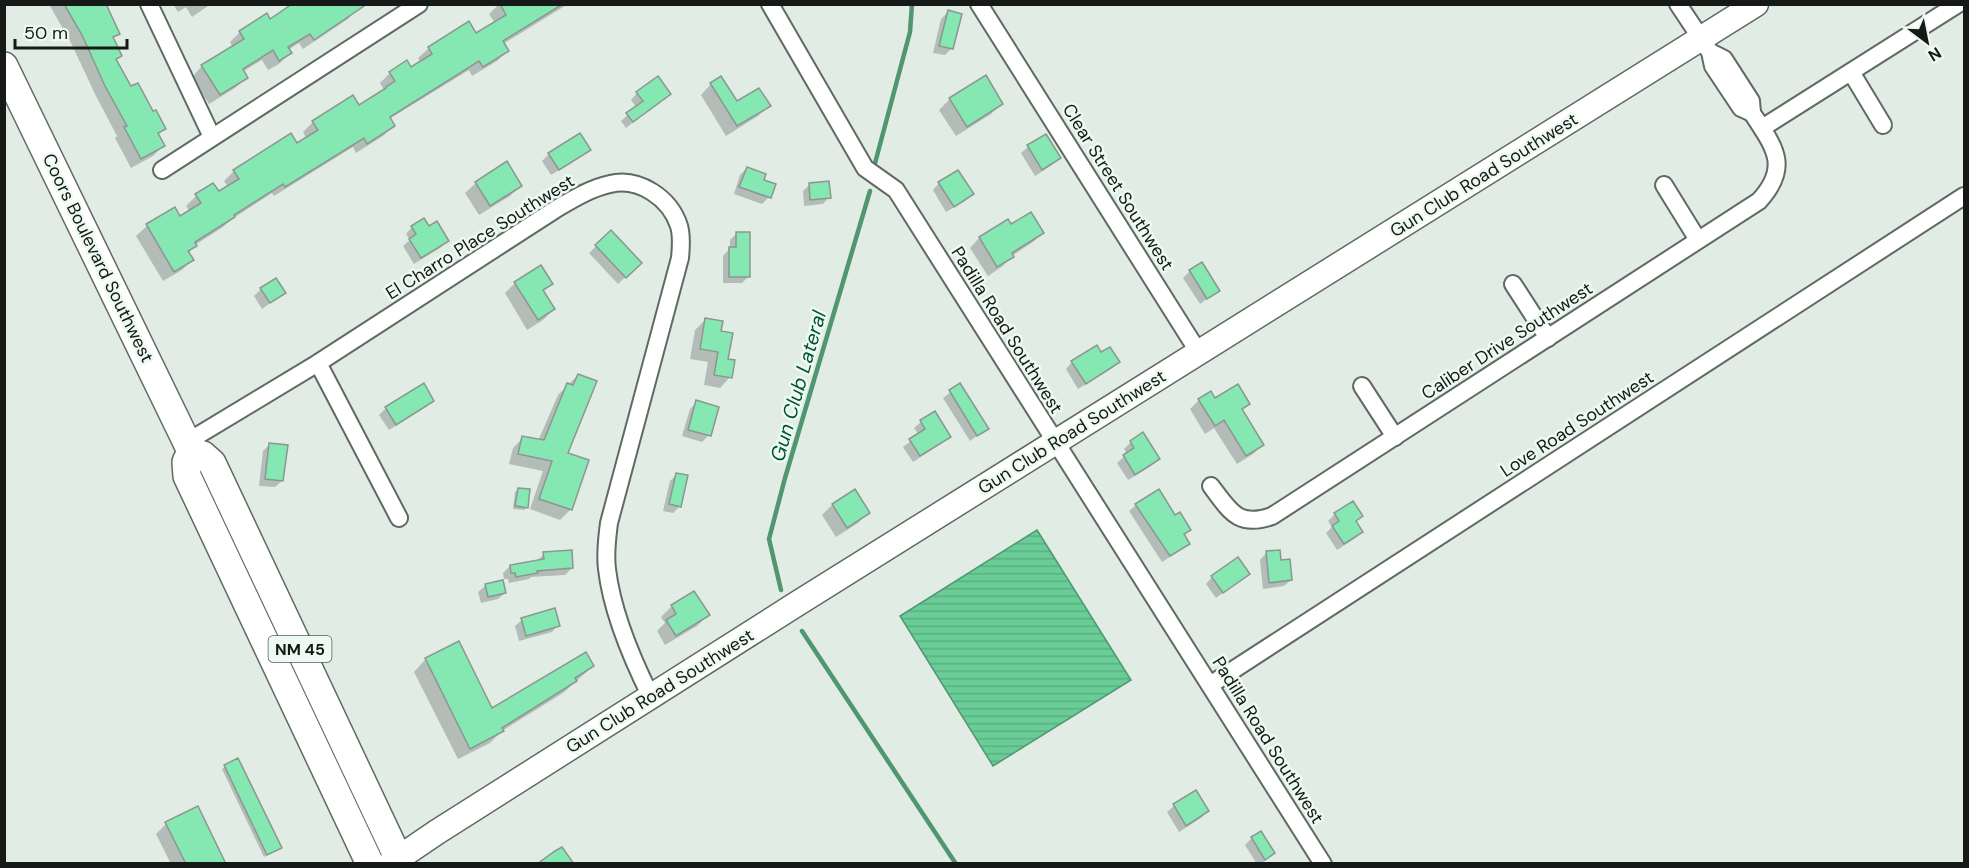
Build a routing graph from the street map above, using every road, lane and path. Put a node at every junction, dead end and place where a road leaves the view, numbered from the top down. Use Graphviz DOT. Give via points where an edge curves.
graph roads {
  1 [pos="149,4"];
  2 [pos="420,4"];
  3 [pos="770,4"];
  4 [pos="979,4"];
  5 [pos="1678,4"];
  6 [pos="1756,4"];
  7 [pos="1958,4"];
  8 [pos="1706,46"];
  9 [pos="4,66"];
  10 [pos="1851,72"];
  11 [pos="1883,125"];
  12 [pos="1762,128"];
  13 [pos="212,137"];
  14 [pos="162,170"];
  15 [pos="1664,185"];
  16 [pos="1965,196"];
  17 [pos="1698,240"];
  18 [pos="1514,284"];
  19 [pos="1548,338"];
  20 [pos="1199,353"];
  21 [pos="318,363"];
  22 [pos="1362,386"];
  23 [pos="1395,437"];
  24 [pos="1055,443"];
  25 [pos="189,447"];
  26 [pos="1211,486"];
  27 [pos="399,518"];
  28 [pos="1210,685"];
  29 [pos="651,697"];
  30 [pos="397,862"];
  31 [pos="370,864"];
  32 [pos="1323,864"];
  1 -- 13 [label="street"];
  2 -- 13 [label="street"];
  3 -- 24 [label="street, Padilla Road Southwest" via="865,168 896,190"];
  4 -- 20 [label="street, Clear Street Southwest"];
  5 -- 8 [label="street, Caliber Drive Southwest"];
  6 -- 8 [label="street, Gun Club Road Southwest"];
  7 -- 10 [label="street"];
  8 -- 12 [label="street, Caliber Drive Southwest" via="1713,66 1741,108 1752,113"];
  8 -- 20 [label="street, Gun Club Road Southwest"];
  9 -- 25 [label="main road, Coors Boulevard Southwest"];
  10 -- 11 [label="street"];
  10 -- 12 [label="street"];
  12 -- 17 [label="street, Caliber Drive Southwest" via="1778,165 1772,185 1759,201"];
  13 -- 14 [label="street"];
  15 -- 17 [label="street"];
  16 -- 28 [label="street, Love Road Southwest"];
  17 -- 19 [label="street, Caliber Drive Southwest"];
  18 -- 19 [label="street"];
  19 -- 23 [label="street, Caliber Drive Southwest"];
  20 -- 24 [label="street, Gun Club Road Southwest"];
  21 -- 25 [label="street, El Charro Place Southwest"];
  21 -- 27 [label="street"];
  21 -- 29 [label="street, El Charro Place Southwest" via="585,193 628,182 660,197 679,226 681,258 606,545 612,596 634,663"];
  22 -- 23 [label="street"];
  23 -- 26 [label="street, Caliber Drive Southwest" via="1260,521 1249,521 1232,512"];
  24 -- 28 [label="street, Padilla Road Southwest"];
  24 -- 29 [label="street, Gun Club Road Southwest"];
  25 -- 30 [label="main road, NM 45" via="213,463"];
  25 -- 31 [label="main road, NM 45" via="187,476"];
  28 -- 32 [label="street, Padilla Road Southwest"];
  29 -- 30 [label="street, Gun Club Road Southwest"];
}
